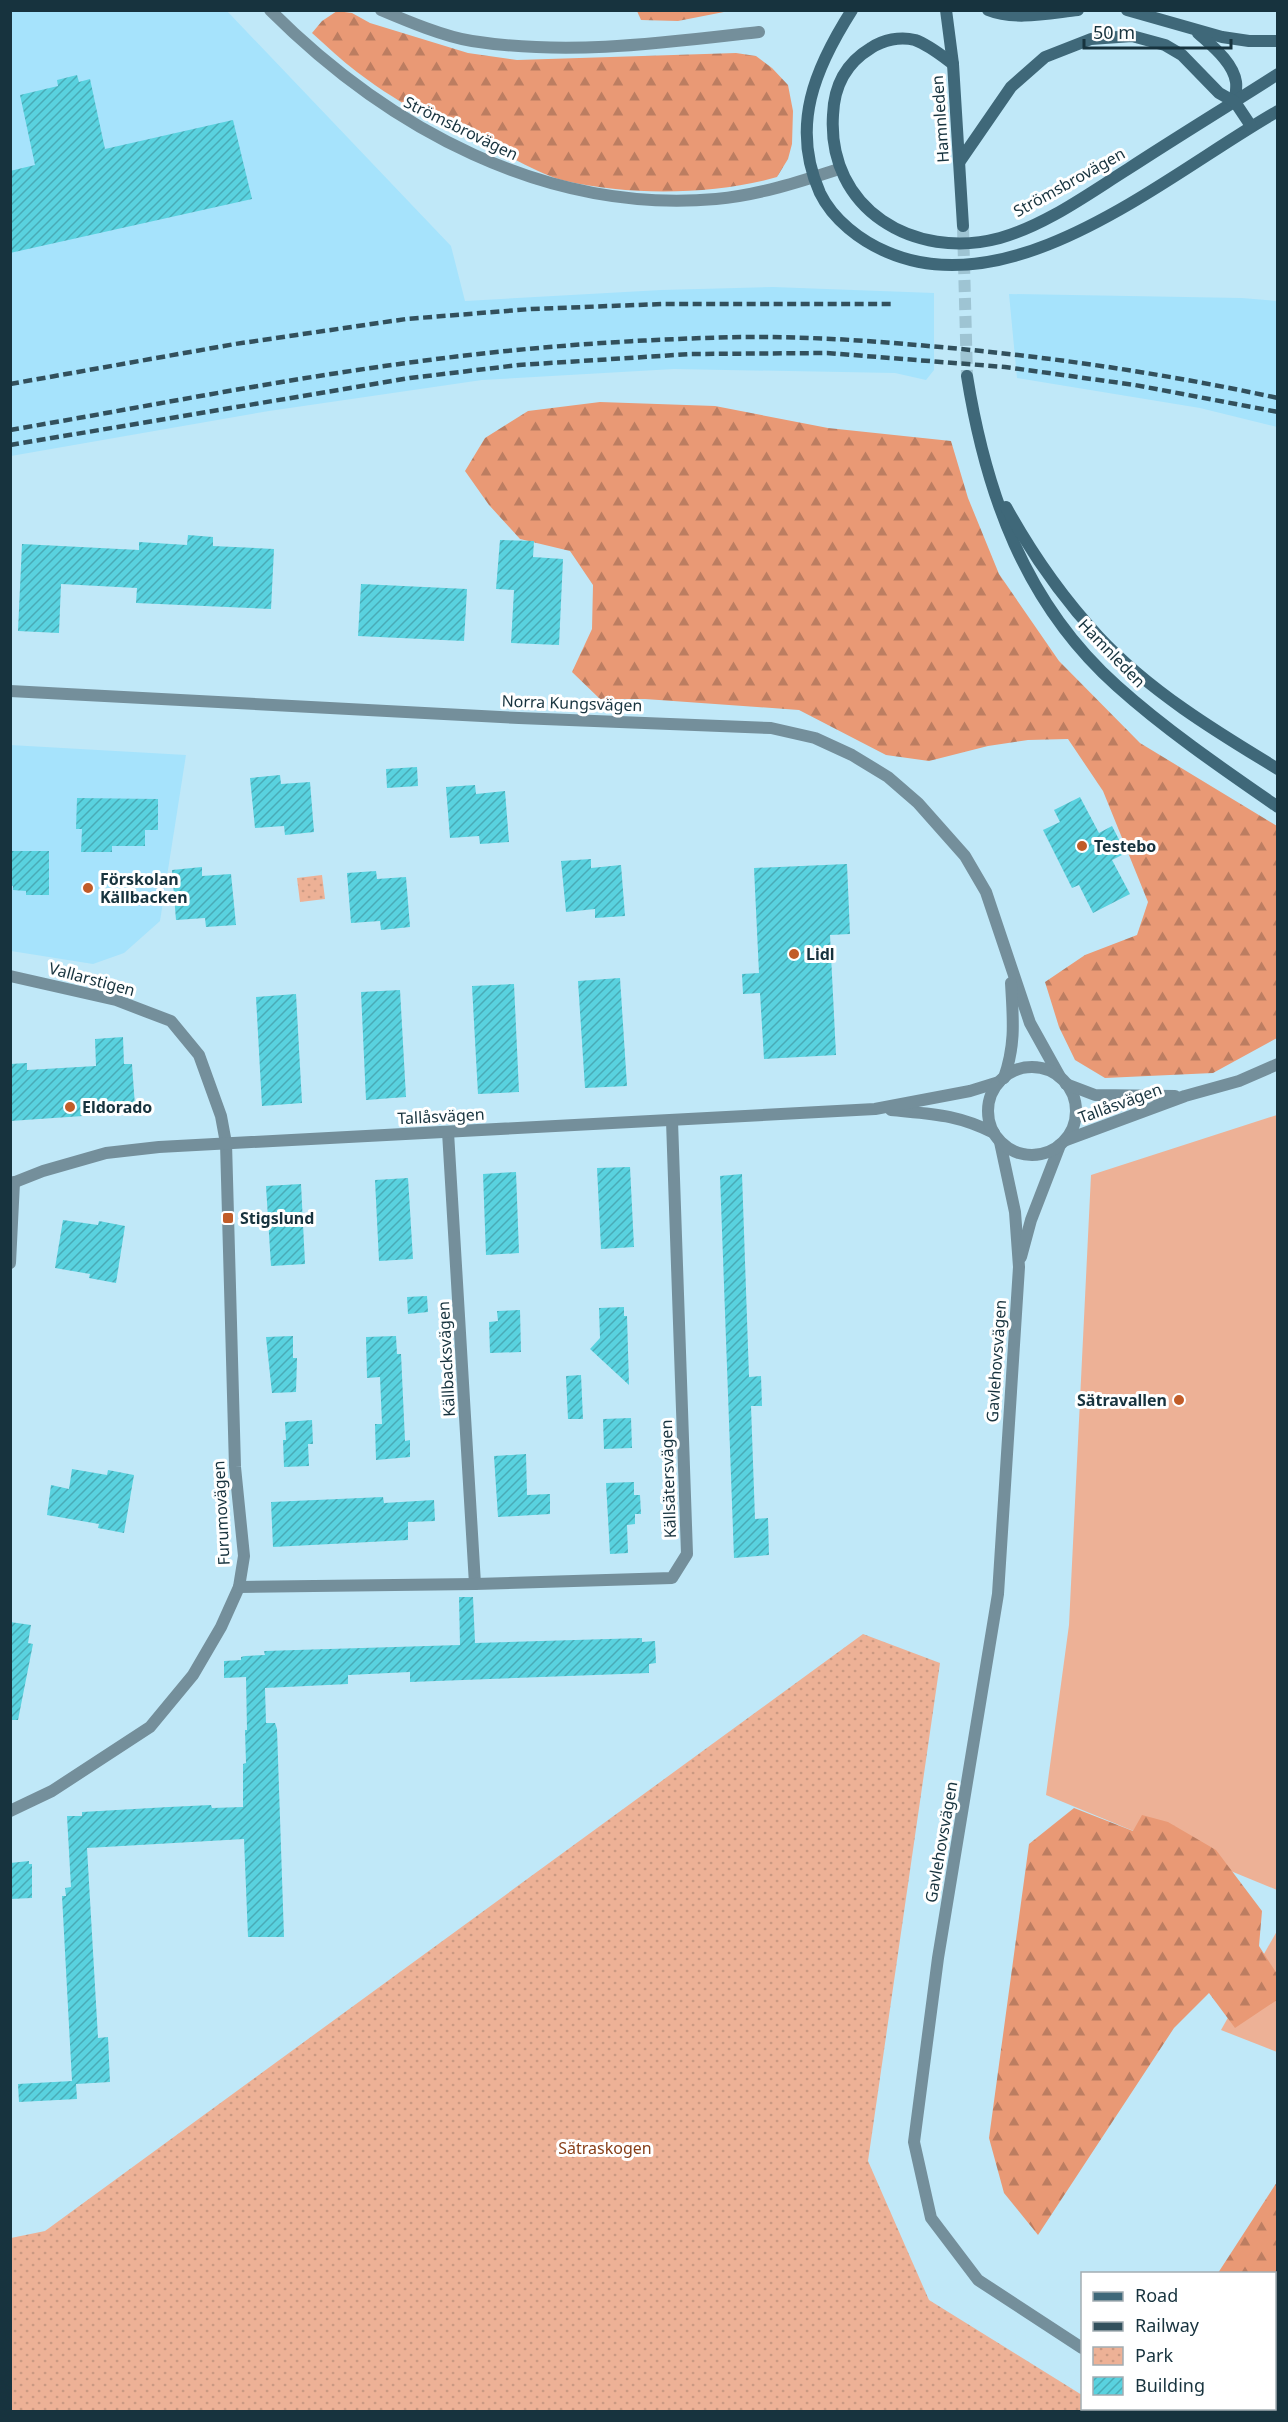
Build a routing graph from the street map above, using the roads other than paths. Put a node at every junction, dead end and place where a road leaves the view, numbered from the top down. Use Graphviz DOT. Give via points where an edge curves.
graph roads {
  1 [pos="270,10"];
  2 [pos="381,10"];
  3 [pos="852,10"];
  4 [pos="946,10"];
  5 [pos="988,10"];
  6 [pos="1078,10"];
  7 [pos="1127,10"];
  8 [pos="759,32"];
  9 [pos="1198,32"];
  10 [pos="1278,41"];
  11 [pos="953,64"];
  12 [pos="1278,74"];
  13 [pos="1235,102"];
  14 [pos="1278,111"];
  15 [pos="1251,126"];
  16 [pos="960,161"];
  17 [pos="839,169"];
  18 [pos="813,177"];
  19 [pos="963,226"];
  20 [pos="967,376"];
  21 [pos="987,472"];
  22 [pos="10,691"];
  23 [pos="1278,769"];
  24 [pos="1278,807"];
  25 [pos="1011,970"];
  26 [pos="10,976"];
  27 [pos="1278,1064"];
  28 [pos="1001,1080"];
  29 [pos="1063,1080"];
  30 [pos="1185,1096"];
  31 [pos="875,1109"];
  32 [pos="672,1121"];
  33 [pos="448,1132"];
  34 [pos="997,1137"];
  35 [pos="226,1143"];
  36 [pos="1063,1143"];
  37 [pos="12,1183"];
  38 [pos="10,1263"];
  39 [pos="1019,1267"];
  40 [pos="475,1584"];
  41 [pos="239,1587"];
  42 [pos="10,1811"];
  43 [pos="1081,2347"];
  1 -- 18 [label="street, Strömsbrovägen" via="308,48 389,110 517,174 571,189 635,200 716,199 778,189"];
  2 -- 8 [label="street" via="470,41 564,50"];
  3 -- 18 [label="main road" via="826,54 810,96 806,144"];
  4 -- 11 [label="main road, Hamnleden"];
  5 -- 6 [label="main road" via="1021,15"];
  7 -- 9 [label="main road"];
  9 -- 10 [label="main road" via="1249,41"];
  9 -- 13 [label="main road" via="1231,69 1236,82"];
  11 -- 16 [label="main road, Hamnleden"];
  11 -- 17 [label="main road" via="913,40 895,39 861,54 848,67 833,104 833,141"];
  12 -- 13 [label="main road, Strömsbrovägen"];
  13 -- 15 [label="main road"];
  13 -- 16 [label="main road" via="1219,93 1182,55 1165,45 1132,36 1091,39 1045,57 1011,87"];
  13 -- 17 [label="main road, Strömsbrovägen" via="1052,215 1000,238 968,243 912,237 887,225 858,201"];
  14 -- 15 [label="main road"];
  15 -- 18 [label="main road" via="1105,218 1051,244 1004,260 970,266 906,261 874,246 837,217 823,200"];
  16 -- 19 [label="main road, Hamnleden"];
  17 -- 18 [label="street, Strömsbrovägen"];
  20 -- 21 [label="main road, Hamnleden"];
  21 -- 23 [label="main road, Hamnleden" via="1041,567 1100,638 1178,704"];
  21 -- 24 [label="main road, Hamnleden" via="1029,574 1082,650 1117,686"];
  22 -- 25 [label="street, Norra Kungsvägen" via="761,727 815,738 888,777 946,832 986,892"];
  25 -- 28 [label="street, Norra Kungsvägen" via="1012,1055"];
  25 -- 29 [label="street, Norra Kungsvägen" via="1030,1023"];
  26 -- 35 [label="street, Vallarstigen" via="116,1000 171,1021 199,1055 221,1116"];
  27 -- 30 [label="street, Tallåsvägen" via="1239,1081"];
  28 -- 29 [label="street, Tallåsvägen" via="1017,1070 1032,1067"];
  28 -- 31 [label="street, Tallåsvägen" via="970,1091"];
  28 -- 34 [label="street" via="989,1107 989,1120"];
  29 -- 30 [label="street, Tallåsvägen" via="1095,1095"];
  29 -- 36 [label="street, Tallåsvägen" via="1076,1106 1076,1118"];
  30 -- 36 [label="street, Tallåsvägen"];
  31 -- 32 [label="street, Tallåsvägen"];
  31 -- 34 [label="street, Tallåsvägen" via="951,1115"];
  32 -- 33 [label="street, Tallåsvägen"];
  32 -- 40 [label="street, Källsätersvägen" via="687,1554 672,1578"];
  33 -- 35 [label="street, Tallåsvägen"];
  33 -- 40 [label="street, Källbacksvägen"];
  34 -- 36 [label="street, Tallåsvägen" via="1023,1155 1049,1152"];
  34 -- 39 [label="street, Gavlehovsvägen" via="1015,1212"];
  35 -- 37 [label="street, Tallåsvägen" via="106,1153"];
  35 -- 41 [label="street, Furumovägen" via="235,1467 244,1556"];
  36 -- 39 [label="street, Gavlehovsvägen" via="1031,1220"];
  37 -- 38 [label="street, Tallåsvägen"];
  39 -- 43 [label="street, Gavlehovsvägen" via="998,1594 938,1958 914,2142 931,2218 978,2280"];
  40 -- 41 [label="street, Källsätersvägen"];
  41 -- 42 [label="street, Furumovägen" via="221,1628 193,1675 150,1727 52,1791"];
}
